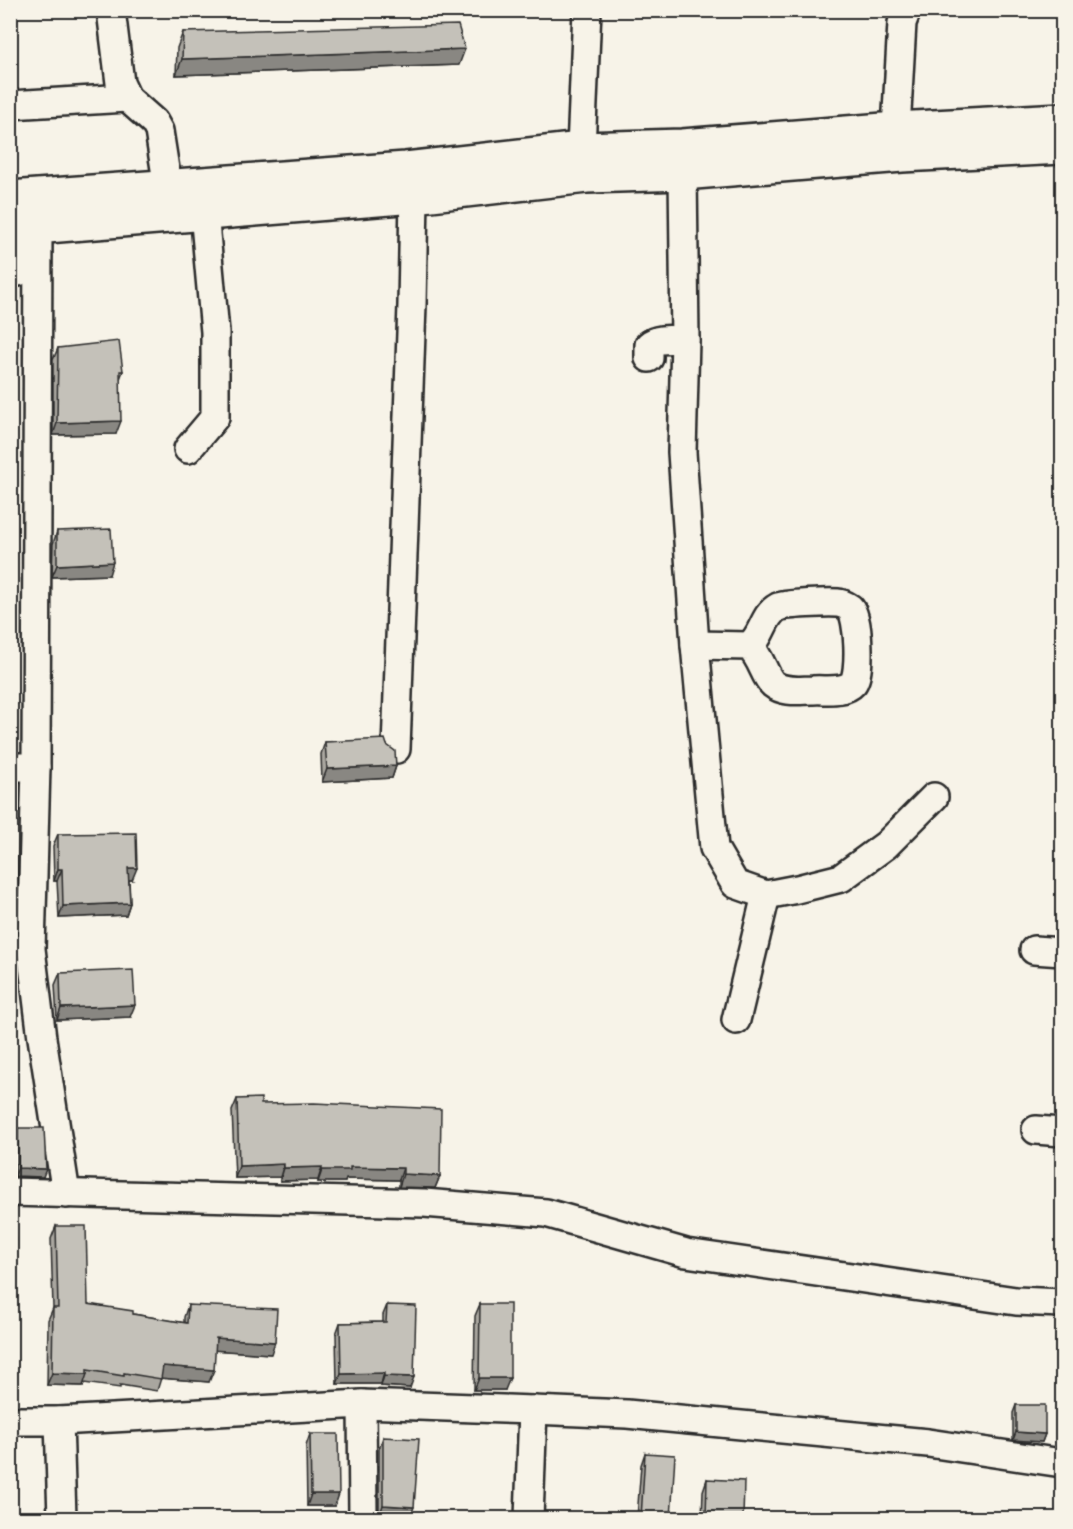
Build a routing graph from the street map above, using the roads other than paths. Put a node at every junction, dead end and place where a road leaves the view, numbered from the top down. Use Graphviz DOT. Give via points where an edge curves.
graph roads {
  1 [pos="111,10"];
  2 [pos="587,10"];
  3 [pos="902,15"];
  4 [pos="127,98"];
  5 [pos="10,105"];
  6 [pos="1062,120"];
  7 [pos="896,129"];
  8 [pos="1062,147"];
  9 [pos="581,149"];
  10 [pos="683,173"];
  11 [pos="168,188"];
  12 [pos="414,195"];
  13 [pos="10,198"];
  14 [pos="204,212"];
  15 [pos="24,228"];
  16 [pos="19,269"];
  17 [pos="686,340"];
  18 [pos="649,358"];
  19 [pos="188,449"];
  20 [pos="695,645"];
  21 [pos="749,646"];
  22 [pos="396,749"];
  23 [pos="23,767"];
  24 [pos="934,797"];
  25 [pos="766,895"];
  26 [pos="1035,950"];
  27 [pos="1062,952"];
  28 [pos="736,1020"];
  29 [pos="10,1192"];
  30 [pos="66,1194"];
  31 [pos="1062,1303"];
  32 [pos="362,1404"];
  33 [pos="533,1410"];
  34 [pos="10,1421"];
  35 [pos="59,1421"];
  36 [pos="1062,1463"];
  37 [pos="62,1518"];
  38 [pos="363,1518"];
  39 [pos="529,1518"];
  1 -- 4 [label="street" via="120,83"];
  2 -- 9 [label="street"];
  3 -- 7 [label="street"];
  4 -- 5 [label="street"];
  4 -- 11 [label="street" via="159,131"];
  6 -- 7 [label="highway"];
  7 -- 9 [label="highway" via="682,146"];
  8 -- 10 [label="highway"];
  9 -- 11 [label="highway" via="406,169"];
  10 -- 12 [label="highway" via="587,176"];
  10 -- 17 [label="street"];
  11 -- 13 [label="highway"];
  12 -- 14 [label="highway"];
  12 -- 22 [label="street"];
  14 -- 15 [label="highway"];
  14 -- 19 [label="street" via="215,332 215,417"];
  15 -- 16 [label="street"];
  15 -- 23 [label="street"];
  17 -- 18 [label="street" via="656,340 649,345"];
  17 -- 20 [label="street" via="682,452"];
  20 -- 21 [label="street"];
  20 -- 25 [label="street" via="714,848 735,884"];
  23 -- 30 [label="street" via="32,949"];
  24 -- 25 [label="street" via="886,845 841,878"];
  25 -- 28 [label="street"];
  26 -- 27 [label="street"];
  29 -- 30 [label="street"];
  30 -- 31 [label="street" via="424,1203 546,1213 686,1253 1016,1301"];
  32 -- 33 [label="street"];
  32 -- 35 [label="street"];
  32 -- 38 [label="street"];
  33 -- 36 [label="street" via="627,1414 928,1443"];
  33 -- 39 [label="street"];
  34 -- 35 [label="street"];
  35 -- 37 [label="street"];
}
